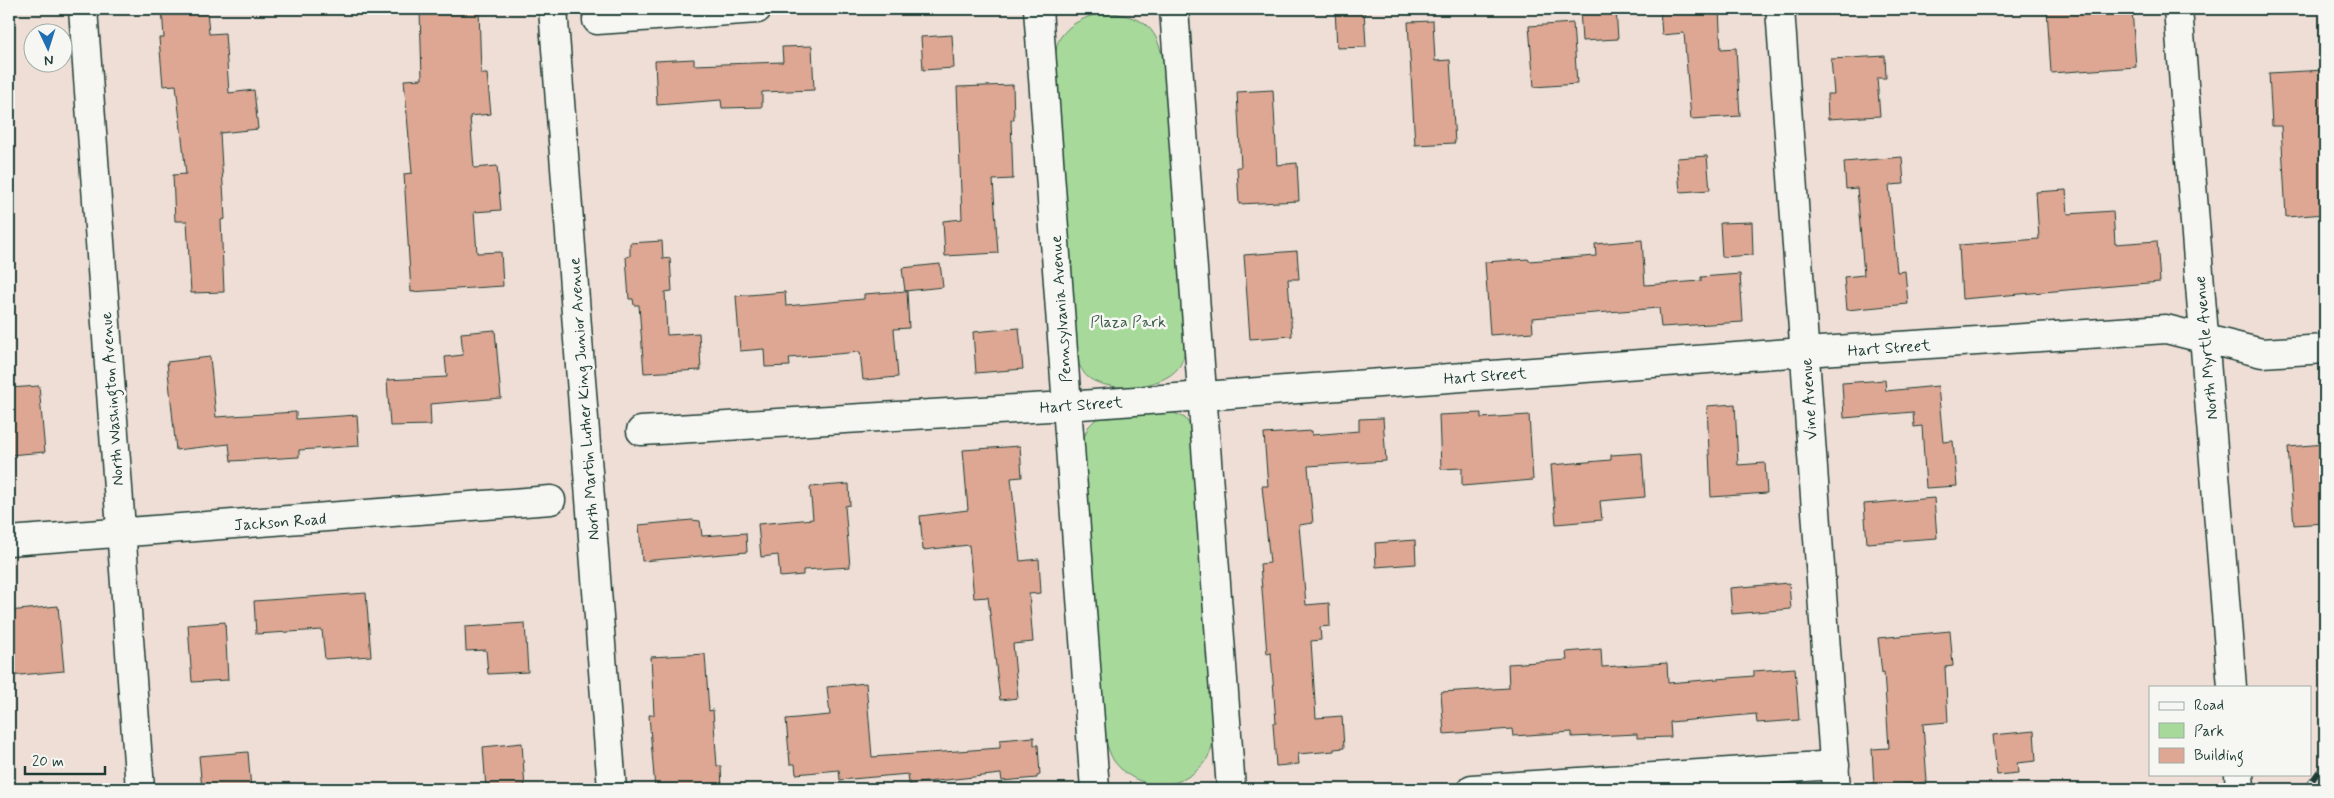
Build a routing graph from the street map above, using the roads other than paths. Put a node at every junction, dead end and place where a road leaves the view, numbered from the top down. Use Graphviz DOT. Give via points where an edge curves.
graph roads {
  1 [pos="82,9"];
  2 [pos="553,9"];
  3 [pos="757,9"];
  4 [pos="1038,9"];
  5 [pos="1174,9"];
  6 [pos="1780,9"];
  7 [pos="2178,9"];
  8 [pos="597,20"];
  9 [pos="2204,338"];
  10 [pos="2325,349"];
  11 [pos="1804,352"];
  12 [pos="1204,396"];
  13 [pos="1067,406"];
  14 [pos="642,430"];
  15 [pos="552,500"];
  16 [pos="122,533"];
  17 [pos="9,541"];
  18 [pos="2232,686"];
  19 [pos="2239,776"];
  20 [pos="1836,777"];
  21 [pos="140,789"];
  22 [pos="612,789"];
  23 [pos="1094,789"];
  24 [pos="1231,789"];
  25 [pos="1472,789"];
  26 [pos="2240,789"];
  1 -- 16 [label="street, North Washington Avenue"];
  2 -- 22 [label="street, North Martin Luther King Junior Avenue"];
  3 -- 8 [label="street"];
  4 -- 13 [label="street, Pennsylvania Avenue"];
  5 -- 12 [label="street"];
  6 -- 11 [label="street, Vine Avenue"];
  7 -- 9 [label="street, North Myrtle Avenue"];
  9 -- 10 [label="street, Hart Street" via="2262,353"];
  9 -- 11 [label="street, Hart Street" via="2166,329"];
  9 -- 18 [label="street, North Myrtle Avenue"];
  11 -- 12 [label="street, Hart Street"];
  11 -- 20 [label="street, Vine Avenue"];
  12 -- 13 [label="street, Hart Street"];
  12 -- 24 [label="street"];
  13 -- 14 [label="street, Hart Street"];
  13 -- 23 [label="street, Pennsylvania Avenue"];
  15 -- 16 [label="street, Jackson Road"];
  16 -- 17 [label="street, Jackson Road"];
  16 -- 21 [label="street, North Washington Avenue"];
  19 -- 26 [label="street"];
  20 -- 25 [label="street"];
}
